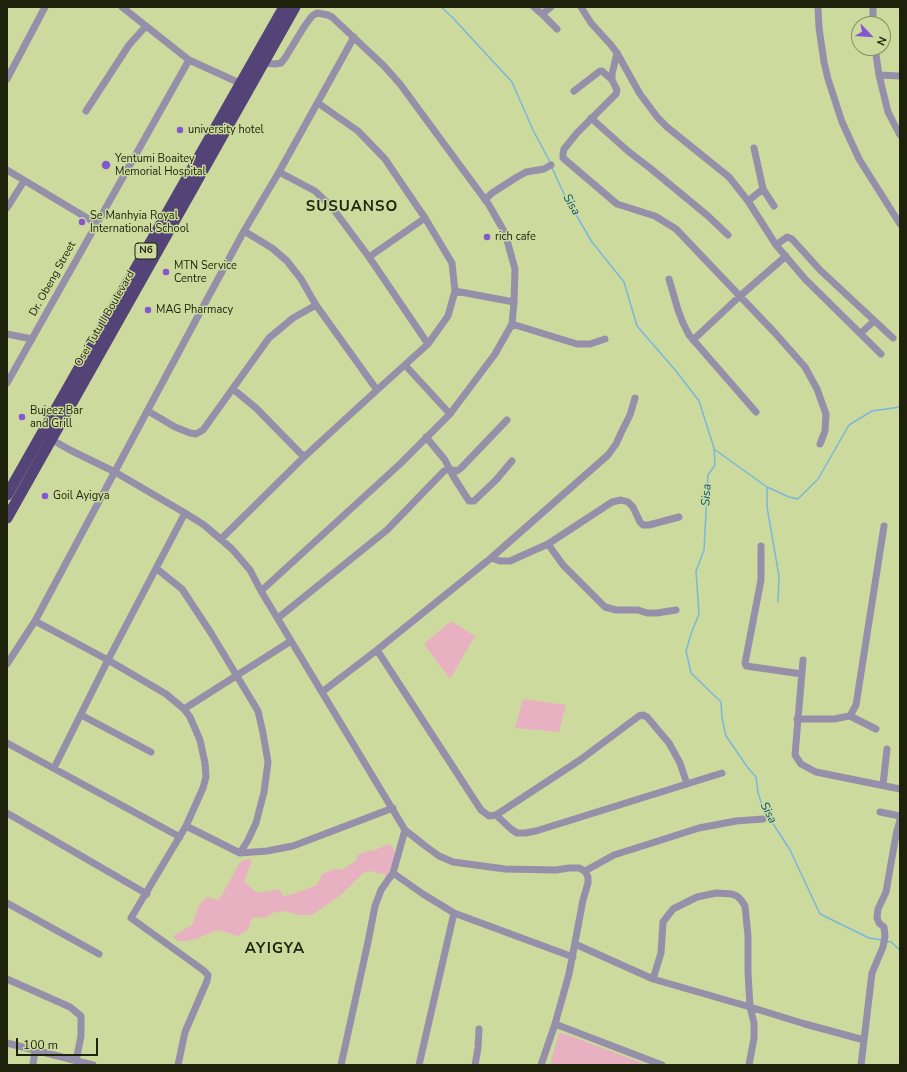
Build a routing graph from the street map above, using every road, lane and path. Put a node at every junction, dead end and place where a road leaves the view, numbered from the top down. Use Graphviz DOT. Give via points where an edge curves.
graph roads {
  1 [pos="45,7"];
  2 [pos="122,7"];
  3 [pos="284,7"];
  4 [pos="295,7"];
  5 [pos="534,7"];
  6 [pos="551,7"];
  7 [pos="581,7"];
  8 [pos="818,7"];
  9 [pos="542,14"];
  10 [pos="146,26"];
  11 [pos="557,29"];
  12 [pos="354,37"];
  13 [pos="617,53"];
  14 [pos="876,56"];
  15 [pos="189,60"];
  16 [pos="264,63"];
  17 [pos="879,75"];
  18 [pos="900,76"];
  19 [pos="7,79"];
  20 [pos="612,80"];
  21 [pos="245,86"];
  22 [pos="574,91"];
  23 [pos="318,103"];
  24 [pos="86,111"];
  25 [pos="591,118"];
  26 [pos="900,135"];
  27 [pos="754,148"];
  28 [pos="551,165"];
  29 [pos="7,170"];
  30 [pos="279,172"];
  31 [pos="24,181"];
  32 [pos="763,189"];
  33 [pos="485,200"];
  34 [pos="748,201"];
  35 [pos="774,206"];
  36 [pos="7,208"];
  37 [pos="425,218"];
  38 [pos="97,224"];
  39 [pos="900,224"];
  40 [pos="244,231"];
  41 [pos="728,235"];
  42 [pos="776,245"];
  43 [pos="786,256"];
  44 [pos="369,257"];
  45 [pos="669,279"];
  46 [pos="455,292"];
  47 [pos="740,296"];
  48 [pos="514,302"];
  49 [pos="316,305"];
  50 [pos="874,321"];
  51 [pos="512,324"];
  52 [pos="860,333"];
  53 [pos="7,334"];
  54 [pos="893,338"];
  55 [pos="32,339"];
  56 [pos="606,339"];
  57 [pos="693,340"];
  58 [pos="428,344"];
  59 [pos="882,354"];
  60 [pos="405,365"];
  61 [pos="7,383"];
  62 [pos="233,389"];
  63 [pos="376,390"];
  64 [pos="636,398"];
  65 [pos="148,411"];
  66 [pos="756,412"];
  67 [pos="450,414"];
  68 [pos="507,420"];
  69 [pos="47,436"];
  70 [pos="426,437"];
  71 [pos="820,444"];
  72 [pos="304,457"];
  73 [pos="512,461"];
  74 [pos="450,469"];
  75 [pos="115,472"];
  76 [pos="7,495"];
  77 [pos="185,513"];
  78 [pos="679,516"];
  79 [pos="7,518"];
  80 [pos="884,526"];
  81 [pos="221,539"];
  82 [pos="548,544"];
  83 [pos="761,546"];
  84 [pos="491,558"];
  85 [pos="157,569"];
  86 [pos="261,591"];
  87 [pos="676,610"];
  88 [pos="278,618"];
  89 [pos="35,621"];
  90 [pos="291,641"];
  91 [pos="377,650"];
  92 [pos="108,660"];
  93 [pos="804,660"];
  94 [pos="7,664"];
  95 [pos="802,674"];
  96 [pos="237,675"];
  97 [pos="322,692"];
  98 [pos="184,709"];
  99 [pos="81,715"];
  100 [pos="850,716"];
  101 [pos="797,719"];
  102 [pos="876,729"];
  103 [pos="7,743"];
  104 [pos="887,749"];
  105 [pos="151,752"];
  106 [pos="54,768"];
  107 [pos="722,773"];
  108 [pos="687,784"];
  109 [pos="883,785"];
  110 [pos="900,789"];
  111 [pos="393,808"];
  112 [pos="7,812"];
  113 [pos="880,812"];
  114 [pos="496,815"];
  115 [pos="900,816"];
  116 [pos="763,818"];
  117 [pos="900,820"];
  118 [pos="186,826"];
  119 [pos="405,830"];
  120 [pos="180,837"];
  121 [pos="240,853"];
  122 [pos="586,871"];
  123 [pos="393,873"];
  124 [pos="147,894"];
  125 [pos="7,903"];
  126 [pos="454,913"];
  127 [pos="575,944"];
  128 [pos="99,954"];
  129 [pos="573,957"];
  130 [pos="7,978"];
  131 [pos="653,979"];
  132 [pos="750,1007"];
  133 [pos="555,1024"];
  134 [pos="479,1029"];
  135 [pos="864,1040"];
  136 [pos="7,1043"];
  137 [pos="35,1050"];
  138 [pos="76,1061"];
  139 [pos="33,1065"];
  140 [pos="93,1065"];
  141 [pos="178,1065"];
  142 [pos="341,1065"];
  143 [pos="419,1065"];
  144 [pos="475,1065"];
  145 [pos="541,1065"];
  146 [pos="662,1065"];
  147 [pos="749,1065"];
  148 [pos="861,1065"];
  1 -- 19 [label="street"];
  2 -- 10 [label="street"];
  3 -- 21 [label="highway, Osei Tutu II Boulevard / N6"];
  4 -- 16 [label="highway, Osei Tutu II Boulevard / N6"];
  5 -- 9 [label="street"];
  6 -- 9 [label="street"];
  7 -- 13 [label="street"];
  8 -- 39 [label="street" via="824,62 842,122 859,159"];
  9 -- 11 [label="street"];
  10 -- 15 [label="street"];
  10 -- 24 [label="street" via="129,45"];
  12 -- 16 [label="street" via="332,17 317,13 312,16 281,62"];
  12 -- 23 [label="street"];
  12 -- 33 [label="street" via="400,84"];
  13 -- 20 [label="street"];
  13 -- 34 [label="street" via="640,94 658,118 729,177"];
  14 -- 17 [label="street"];
  15 -- 21 [label="street"];
  15 -- 38 [label="street, Dr. Obeng Street"];
  16 -- 21 [label="highway, Osei Tutu II Boulevard / N6"];
  17 -- 18 [label="street"];
  17 -- 26 [label="street" via="888,112"];
  20 -- 22 [label="street" via="600,71"];
  20 -- 25 [label="street" via="617,90 616,94"];
  21 -- 69 [label="highway, Osei Tutu II Boulevard / N6"];
  23 -- 30 [label="street"];
  23 -- 37 [label="street" via="358,132 385,159"];
  25 -- 41 [label="street"];
  25 -- 47 [label="street" via="564,149 563,158 617,204 655,216 676,229"];
  27 -- 32 [label="street"];
  28 -- 33 [label="street" via="526,172 490,194"];
  29 -- 31 [label="street"];
  30 -- 40 [label="street"];
  30 -- 44 [label="street" via="315,191 331,206"];
  31 -- 36 [label="street"];
  31 -- 38 [label="street"];
  32 -- 34 [label="street"];
  32 -- 35 [label="street"];
  33 -- 48 [label="street" via="505,233 515,269"];
  34 -- 42 [label="street"];
  37 -- 44 [label="street"];
  37 -- 46 [label="street" via="452,263"];
  38 -- 55 [label="street, Dr. Obeng Street"];
  40 -- 49 [label="street" via="272,248 287,262 301,279"];
  40 -- 65 [label="street"];
  42 -- 43 [label="street"];
  42 -- 50 [label="street" via="788,237 792,239 820,270"];
  43 -- 47 [label="street"];
  43 -- 52 [label="street" via="804,280"];
  44 -- 58 [label="street"];
  45 -- 57 [label="street" via="683,323"];
  46 -- 48 [label="street"];
  46 -- 58 [label="street" via="448,316"];
  47 -- 57 [label="street"];
  47 -- 71 [label="street" via="805,367 817,389 826,414 825,431"];
  48 -- 51 [label="street"];
  49 -- 62 [label="street" via="293,318 269,338"];
  49 -- 63 [label="street"];
  50 -- 52 [label="street"];
  50 -- 54 [label="street"];
  51 -- 56 [label="street" via="577,344 590,344"];
  51 -- 67 [label="street" via="495,354"];
  52 -- 59 [label="street"];
  53 -- 55 [label="street"];
  55 -- 61 [label="street, Dr. Obeng Street"];
  57 -- 66 [label="street"];
  58 -- 60 [label="street"];
  60 -- 63 [label="street"];
  60 -- 67 [label="street"];
  62 -- 65 [label="street" via="203,430 196,434 174,427"];
  62 -- 72 [label="street" via="256,408"];
  63 -- 72 [label="street"];
  64 -- 84 [label="street" via="616,444 608,455"];
  65 -- 75 [label="street"];
  67 -- 70 [label="street"];
  68 -- 74 [label="street" via="461,468 457,471"];
  69 -- 75 [label="street"];
  69 -- 76 [label="highway, Osei Tutu II Boulevard / N6"];
  69 -- 79 [label="highway, Osei Tutu II Boulevard / N6"];
  70 -- 74 [label="street"];
  70 -- 86 [label="street"];
  72 -- 81 [label="street"];
  73 -- 74 [label="street" via="472,502 467,499"];
  74 -- 88 [label="street" via="430,484 387,530"];
  75 -- 77 [label="street"];
  75 -- 89 [label="street"];
  77 -- 81 [label="street"];
  77 -- 85 [label="street"];
  78 -- 82 [label="street" via="643,525 628,502 612,502"];
  80 -- 100 [label="street" via="856,705"];
  81 -- 86 [label="street" via="250,570"];
  82 -- 84 [label="street" via="510,560 500,561"];
  82 -- 87 [label="street" via="563,565 605,607 647,613"];
  83 -- 95 [label="street" via="760,580 745,663 746,666"];
  84 -- 91 [label="street"];
  85 -- 92 [label="street"];
  85 -- 96 [label="street" via="182,589"];
  86 -- 88 [label="street"];
  88 -- 90 [label="street"];
  89 -- 92 [label="street"];
  89 -- 94 [label="street"];
  90 -- 96 [label="street"];
  90 -- 97 [label="street"];
  91 -- 97 [label="street"];
  91 -- 114 [label="street" via="481,810 488,816"];
  92 -- 98 [label="street" via="166,694"];
  92 -- 99 [label="street"];
  93 -- 95 [label="street"];
  95 -- 101 [label="street"];
  96 -- 98 [label="street"];
  96 -- 121 [label="street" via="258,712 268,762 256,823"];
  97 -- 111 [label="street"];
  98 -- 118 [label="street" via="200,740 206,777"];
  99 -- 105 [label="street"];
  99 -- 106 [label="street"];
  100 -- 101 [label="street" via="834,719"];
  100 -- 102 [label="street"];
  101 -- 109 [label="street" via="795,755 801,764 816,772"];
  103 -- 106 [label="street"];
  104 -- 109 [label="street"];
  106 -- 120 [label="street"];
  107 -- 108 [label="street"];
  108 -- 114 [label="street" via="526,833 517,833"];
  108 -- 114 [label="street" via="680,763 669,743 643,715"];
  109 -- 110 [label="street"];
  111 -- 119 [label="street"];
  111 -- 121 [label="street" via="293,846"];
  112 -- 124 [label="street"];
  113 -- 115 [label="street"];
  116 -- 122 [label="street" via="699,828 614,855"];
  117 -- 135 [label="street" via="886,892 878,909 877,918 884,927 885,936 872,973"];
  118 -- 120 [label="street"];
  118 -- 121 [label="street"];
  119 -- 122 [label="street" via="439,856 453,862 505,869 579,868"];
  119 -- 123 [label="street"];
  120 -- 124 [label="street"];
  122 -- 127 [label="street" via="588,883"];
  123 -- 126 [label="street"];
  123 -- 142 [label="street" via="381,890 375,906"];
  124 -- 141 [label="street" via="131,918 208,975 185,1032"];
  125 -- 128 [label="street"];
  126 -- 129 [label="street"];
  126 -- 143 [label="street"];
  127 -- 129 [label="street"];
  127 -- 131 [label="street"];
  129 -- 133 [label="street"];
  130 -- 138 [label="street" via="70,1007 81,1016 81,1036"];
  131 -- 132 [label="street"];
  131 -- 132 [label="street" via="661,953 663,922 673,909 697,897 716,893 732,894 745,906"];
  132 -- 135 [label="street"];
  132 -- 147 [label="street" via="754,1038"];
  133 -- 145 [label="street"];
  133 -- 146 [label="street"];
  134 -- 144 [label="street"];
  135 -- 148 [label="street"];
  136 -- 137 [label="street"];
  137 -- 138 [label="street"];
  137 -- 139 [label="street"];
  138 -- 140 [label="street"];
}
